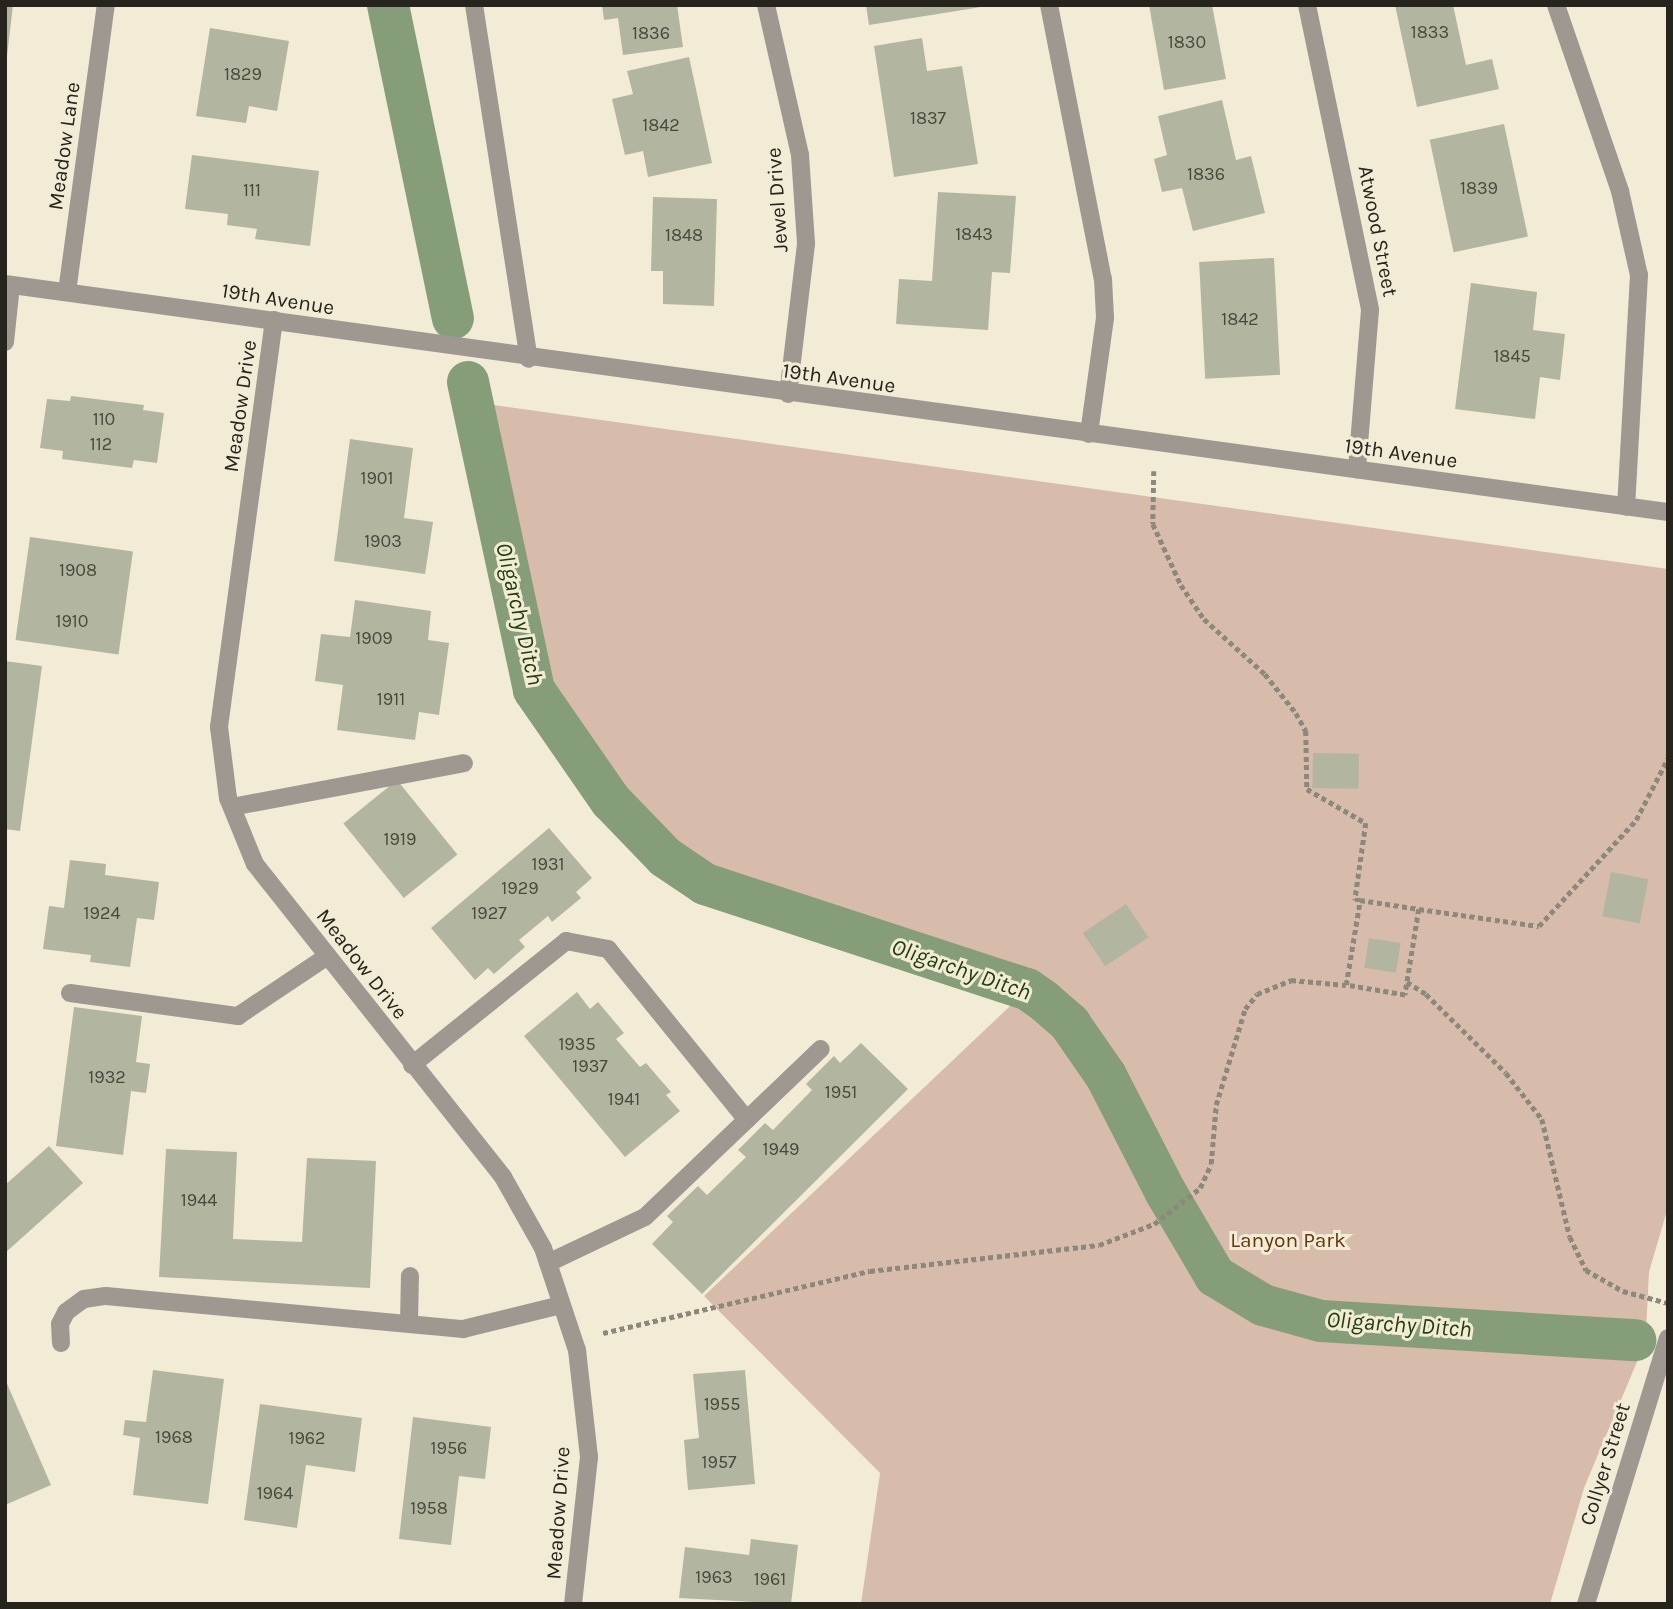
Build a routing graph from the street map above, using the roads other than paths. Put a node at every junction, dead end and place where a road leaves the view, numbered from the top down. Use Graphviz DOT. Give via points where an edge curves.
graph roads {
  1 [pos="106,5"];
  2 [pos="474,5"];
  3 [pos="766,5"];
  4 [pos="1049,5"];
  5 [pos="1307,5"];
  6 [pos="1556,5"];
  7 [pos="8,285"];
  8 [pos="67,292"];
  9 [pos="274,320"];
  10 [pos="5,342"];
  11 [pos="529,359"];
  12 [pos="788,394"];
  13 [pos="1089,434"];
  14 [pos="1357,469"];
  15 [pos="1626,507"];
  16 [pos="1668,512"];
  17 [pos="464,763"];
  18 [pos="232,807"];
  19 [pos="326,957"];
  20 [pos="70,993"];
  21 [pos="821,1049"];
  22 [pos="412,1065"];
  23 [pos="747,1120"];
  24 [pos="548,1263"];
  25 [pos="410,1276"];
  26 [pos="561,1305"];
  27 [pos="409,1322"];
  28 [pos="1668,1338"];
  29 [pos="61,1343"];
  30 [pos="573,1604"];
  31 [pos="1586,1604"];
  1 -- 8 [label="street, Meadow Lane"];
  2 -- 11 [label="street"];
  3 -- 12 [label="street, Jewel Drive" via="800,155 805,231 803,292"];
  4 -- 13 [label="street" via="1103,279 1105,318"];
  5 -- 14 [label="street, Atwood Street" via="1370,310"];
  6 -- 15 [label="street" via="1620,191 1639,275"];
  7 -- 8 [label="street, 19th Avenue"];
  7 -- 10 [label="street"];
  8 -- 9 [label="street, 19th Avenue"];
  9 -- 11 [label="street, 19th Avenue"];
  9 -- 18 [label="street, Meadow Drive" via="219,727"];
  11 -- 12 [label="street, 19th Avenue"];
  12 -- 13 [label="street, 19th Avenue"];
  13 -- 14 [label="street, 19th Avenue"];
  14 -- 15 [label="street, 19th Avenue"];
  15 -- 16 [label="street, 19th Avenue"];
  17 -- 18 [label="street"];
  18 -- 19 [label="street, Meadow Drive" via="255,864"];
  19 -- 20 [label="street" via="238,1016"];
  19 -- 22 [label="street, Meadow Drive"];
  21 -- 23 [label="street"];
  22 -- 23 [label="street" via="566,942 577,943 608,949"];
  22 -- 24 [label="street, Meadow Drive" via="503,1177"];
  23 -- 24 [label="street" via="645,1217"];
  24 -- 26 [label="street, Meadow Drive"];
  25 -- 27 [label="street"];
  26 -- 27 [label="street" via="463,1329"];
  26 -- 30 [label="street, Meadow Drive" via="575,1340 589,1457"];
  27 -- 29 [label="street" via="106,1296 84,1299 66,1312 60,1324"];
  28 -- 31 [label="street, Collyer Street"];
}
